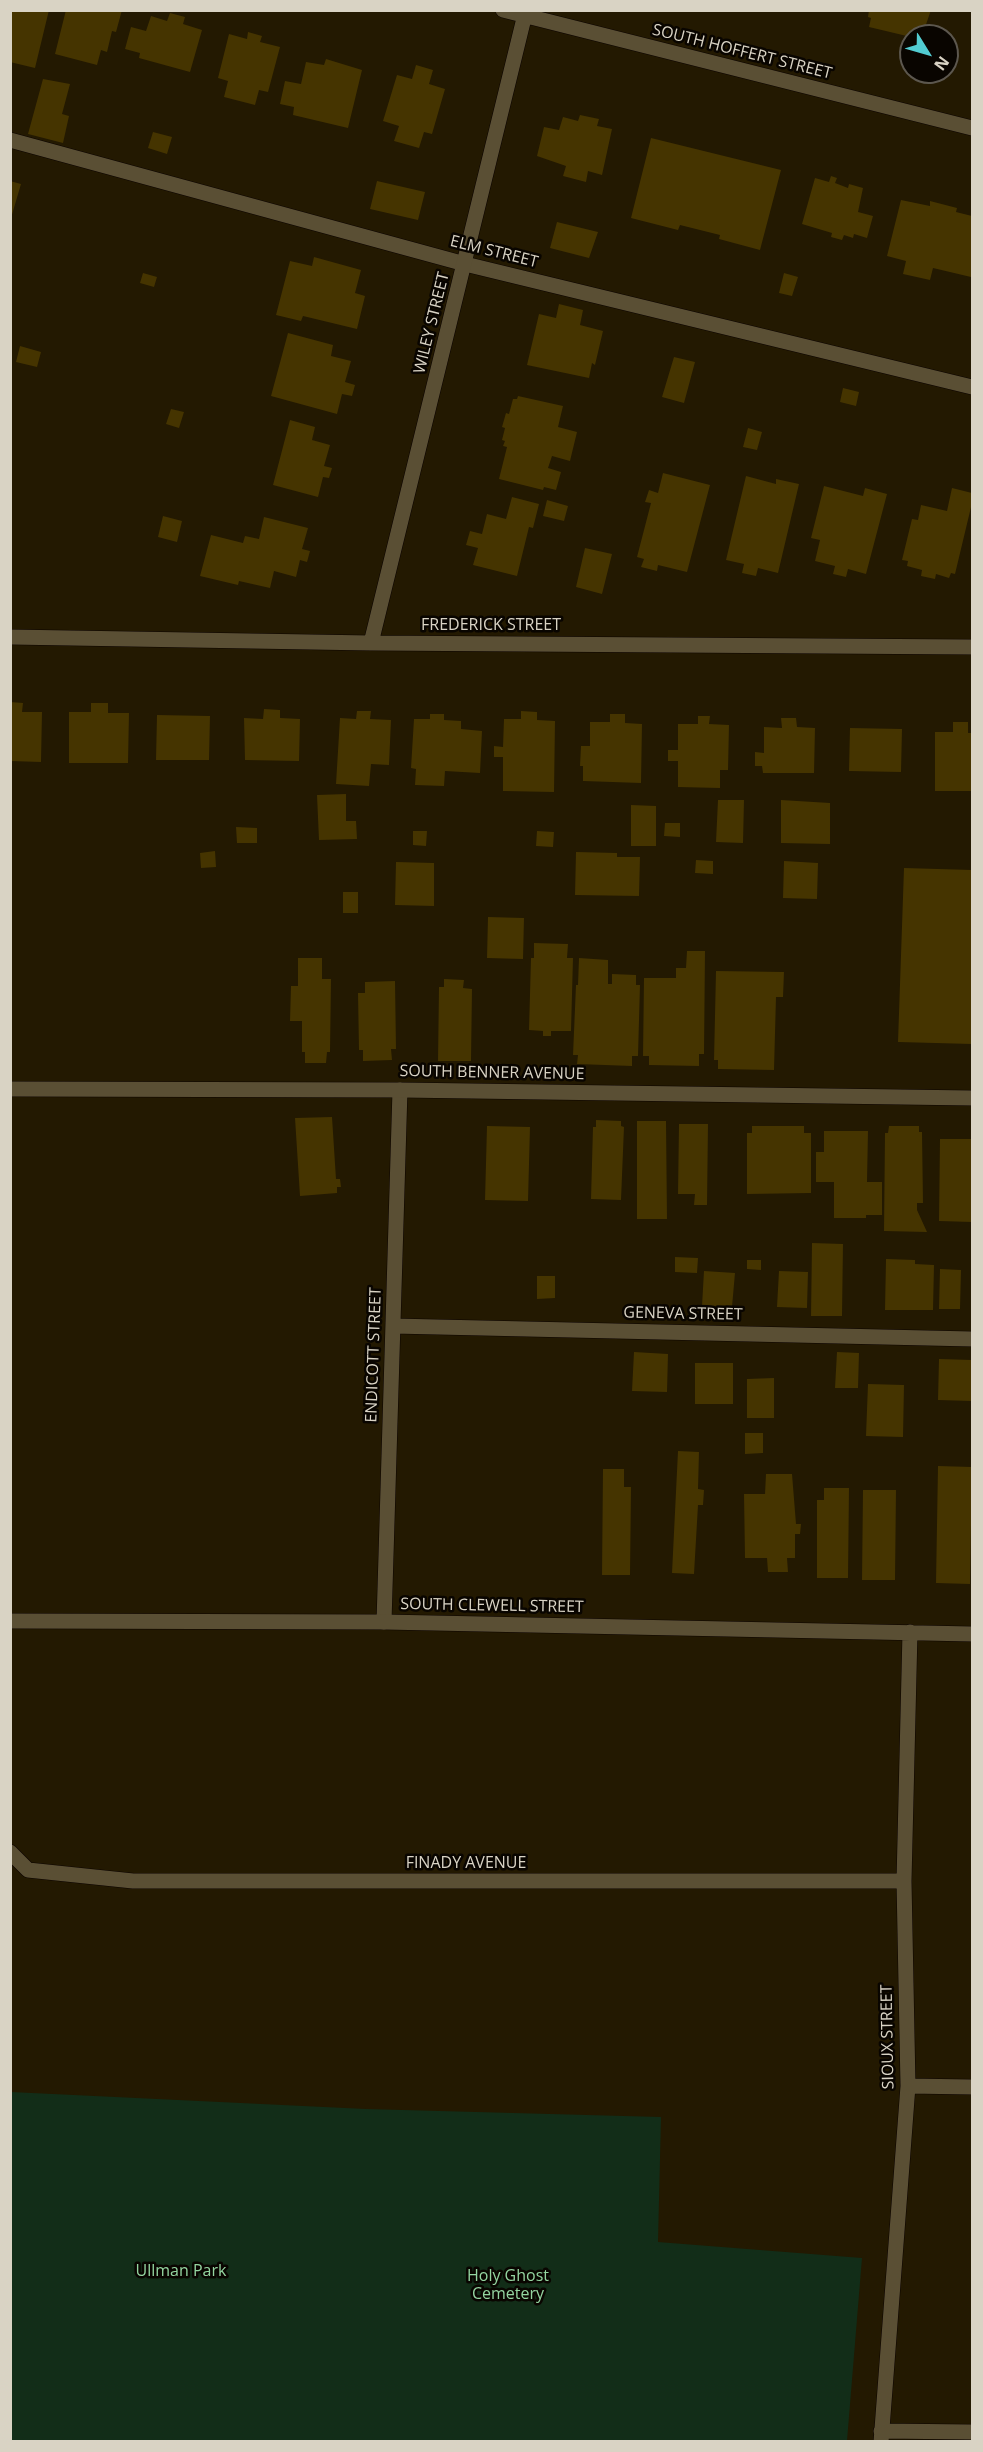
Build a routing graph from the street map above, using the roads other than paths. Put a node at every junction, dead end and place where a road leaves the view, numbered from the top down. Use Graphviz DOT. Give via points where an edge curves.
graph roads {
  1 [pos="503,10"];
  2 [pos="525,13"];
  3 [pos="972,128"];
  4 [pos="10,140"];
  5 [pos="465,264"];
  6 [pos="972,387"];
  7 [pos="10,636"];
  8 [pos="371,643"];
  9 [pos="972,647"];
  10 [pos="10,1089"];
  11 [pos="400,1090"];
  12 [pos="972,1098"];
  13 [pos="393,1326"];
  14 [pos="972,1339"];
  15 [pos="10,1621"];
  16 [pos="384,1622"];
  17 [pos="910,1632"];
  18 [pos="972,1634"];
  19 [pos="10,1852"];
  20 [pos="904,1881"];
  21 [pos="908,2086"];
  22 [pos="972,2087"];
  23 [pos="972,2432"];
  24 [pos="881,2436"];
  1 -- 2 [label="street, SOUTH HOFFERT STREET"];
  2 -- 3 [label="street, SOUTH HOFFERT STREET"];
  2 -- 5 [label="street, WILEY STREET"];
  4 -- 5 [label="street, ELM STREET"];
  5 -- 6 [label="street, ELM STREET"];
  5 -- 8 [label="street, WILEY STREET"];
  7 -- 8 [label="street, FREDERICK STREET"];
  8 -- 9 [label="street, FREDERICK STREET"];
  10 -- 11 [label="street, SOUTH BENNER AVENUE"];
  11 -- 12 [label="street, SOUTH BENNER AVENUE"];
  11 -- 13 [label="street, ENDICOTT STREET"];
  13 -- 14 [label="street, GENEVA STREET"];
  13 -- 16 [label="street, ENDICOTT STREET"];
  15 -- 16 [label="street, SOUTH CLEWELL STREET"];
  16 -- 17 [label="street, SOUTH CLEWELL STREET"];
  17 -- 18 [label="street, SOUTH CLEWELL STREET"];
  17 -- 20 [label="street, SIOUX STREET"];
  19 -- 20 [label="street, FINADY AVENUE" via="28,1870 134,1881"];
  20 -- 21 [label="street, SIOUX STREET"];
  21 -- 22 [label="street"];
  21 -- 24 [label="street, SIOUX STREET"];
  23 -- 24 [label="street"];
}
